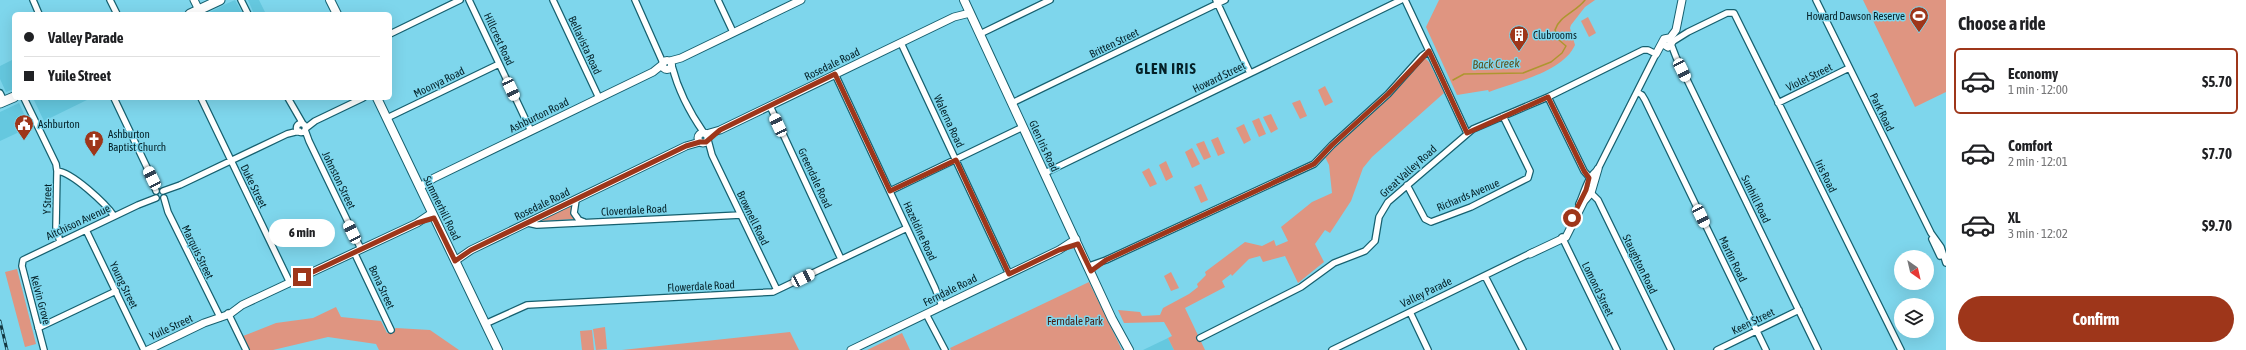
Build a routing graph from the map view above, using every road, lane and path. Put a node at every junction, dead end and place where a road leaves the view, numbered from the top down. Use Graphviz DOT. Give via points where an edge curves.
graph roads {
  1 [pos="33,0"];
  2 [pos="110,0"];
  3 [pos="194,0"];
  4 [pos="220,0"];
  5 [pos="241,0"];
  6 [pos="330,0"];
  7 [pos="460,0"];
  8 [pos="469,0"];
  9 [pos="553,0"];
  10 [pos="635,0"];
  11 [pos="718,0"];
  12 [pos="800,0"];
  13 [pos="1050,0"];
  14 [pos="1226,0"];
  15 [pos="1401,0"];
  16 [pos="1405,0"];
  17 [pos="1682,0"];
  18 [pos="1816,0"];
  19 [pos="1217,2"];
  20 [pos="967,7"];
  21 [pos="38,12"];
  22 [pos="116,12"];
  23 [pos="194,12"];
  24 [pos="247,12"];
  25 [pos="336,12"];
  26 [pos="1676,22"];
  27 [pos="734,32"];
  28 [pos="1686,32"];
  29 [pos="392,33"];
  30 [pos="980,34"];
  31 [pos="1668,42"];
  32 [pos="901,43"];
  33 [pos="1429,51"];
  34 [pos="1656,54"];
  35 [pos="499,64"];
  36 [pos="667,65"];
  37 [pos="1849,68"];
  38 [pos="1250,73"];
  39 [pos="835,74"];
  40 [pos="1636,92"];
  41 [pos="12,97"];
  42 [pos="1548,97"];
  43 [pos="599,98"];
  44 [pos="1,99"];
  45 [pos="25,100"];
  46 [pos="115,100"];
  47 [pos="202,100"];
  48 [pos="289,100"];
  49 [pos="359,100"];
  50 [pos="378,100"];
  51 [pos="1012,103"];
  52 [pos="1778,103"];
  53 [pos="770,106"];
  54 [pos="1503,116"];
  55 [pos="387,118"];
  56 [pos="302,127"];
  57 [pos="1023,127"];
  58 [pos="531,131"];
  59 [pos="1469,131"];
  60 [pos="703,138"];
  61 [pos="956,160"];
  62 [pos="231,161"];
  63 [pos="1598,169"];
  64 [pos="57,171"];
  65 [pos="1045,173"];
  66 [pos="1589,178"];
  67 [pos="419,185"];
  68 [pos="1408,185"];
  69 [pos="890,191"];
  70 [pos="1589,191"];
  71 [pos="160,195"];
  72 [pos="576,200"];
  73 [pos="117,215"];
  74 [pos="433,215"];
  75 [pos="741,215"];
  76 [pos="584,222"];
  77 [pos="528,223"];
  78 [pos="907,228"];
  79 [pos="86,230"];
  80 [pos="1562,238"];
  81 [pos="1077,242"];
  82 [pos="58,243"];
  83 [pos="1942,246"];
  84 [pos="358,251"];
  85 [pos="1530,254"];
  86 [pos="27,258"];
  87 [pos="454,259"];
  88 [pos="841,259"];
  89 [pos="1946,264"];
  90 [pos="1090,268"];
  91 [pos="1009,274"];
  92 [pos="1487,275"];
  93 [pos="290,283"];
  94 [pos="777,290"];
  95 [pos="116,291"];
  96 [pos="944,305"];
  97 [pos="1799,310"];
  98 [pos="1410,312"];
  99 [pos="928,313"];
  100 [pos="229,314"];
  101 [pos="218,316"];
  102 [pos="485,324"];
  103 [pos="38,328"];
  104 [pos="391,330"];
  105 [pos="1757,331"];
  106 [pos="1200,338"];
  107 [pos="44,350"];
  108 [pos="144,350"];
  109 [pos="148,350"];
  110 [pos="246,350"];
  111 [pos="498,350"];
  112 [pos="851,350"];
  113 [pos="946,350"];
  114 [pos="1129,350"];
  115 [pos="1332,350"];
  116 [pos="1428,350"];
  117 [pos="1523,350"];
  118 [pos="1617,350"];
  119 [pos="1670,350"];
  120 [pos="1717,350"];
  121 [pos="1766,350"];
  122 [pos="1818,350"];
  123 [pos="1901,350"];
  1 -- 21 [label="street"];
  2 -- 22 [label="street"];
  3 -- 23 [label="street"];
  4 -- 23 [label="main road"];
  5 -- 24 [label="street"];
  6 -- 25 [label="main road"];
  7 -- 29 [label="street"];
  8 -- 35 [label="street, Hillcrest Road"];
  9 -- 43 [label="street, Bellavista Road"];
  10 -- 36 [label="street, Brownell Road"];
  11 -- 27 [label="street"];
  12 -- 27 [label="street, Ashburton Road"];
  13 -- 30 [label="street"];
  14 -- 19 [label="street, Britten Street"];
  15 -- 38 [label="street, Howard Street"];
  16 -- 33 [label="street"];
  17 -- 26 [label="street"];
  18 -- 37 [label="street, Park Road"];
  19 -- 38 [label="street"];
  19 -- 51 [label="street, Britten Street"];
  20 -- 30 [label="main road, Glen Iris Road"];
  20 -- 32 [label="street, Rosedale Road" via="954,17"];
  26 -- 28 [label="street" via="1679,28"];
  26 -- 31 [label="street" via="1674,33"];
  27 -- 36 [label="street, Ashburton Road"];
  28 -- 31 [label="street"];
  28 -- 52 [label="street, Iris Road" via="1732,12"];
  30 -- 51 [label="main road, Glen Iris Road"];
  31 -- 34 [label="street"];
  31 -- 97 [label="street, Sunhill Road"];
  32 -- 39 [label="street, Rosedale Road"];
  32 -- 61 [label="street, Walerna Road"];
  33 -- 59 [label="street"];
  33 -- 90 [label="street" via="1314,164"];
  34 -- 40 [label="street"];
  34 -- 42 [label="street, Great Valley Road" via="1643,50"];
  35 -- 55 [label="street, Moonya Road"];
  35 -- 58 [label="street, Hillcrest Road"];
  36 -- 43 [label="street, Ashburton Road"];
  36 -- 60 [label="street, Brownell Road"];
  37 -- 52 [label="street, Violet Street"];
  37 -- 83 [label="street, Park Road" via="1930,233"];
  38 -- 65 [label="street, Howard Street"];
  39 -- 53 [label="street, Rosedale Road"];
  39 -- 69 [label="street, Hazeldine Road"];
  40 -- 63 [label="street"];
  40 -- 105 [label="street, Martin Road" via="1645,100"];
  41 -- 44 [label="main road"];
  42 -- 54 [label="street, Great Valley Road"];
  42 -- 66 [label="street"];
  43 -- 58 [label="street, Ashburton Road"];
  45 -- 64 [label="street, Y Street"];
  46 -- 71 [label="street, Marquis Street"];
  47 -- 62 [label="street, Duke Street"];
  48 -- 56 [label="street, Johnston Street"];
  49 -- 56 [label="street, Aitchison Avenue"];
  50 -- 55 [label="main road, Summerhill Road"];
  51 -- 57 [label="main road, Glen Iris Road"];
  52 -- 123 [label="street, Iris Road"];
  53 -- 60 [label="street, Rosedale Road"];
  53 -- 88 [label="street, Greendale Road"];
  54 -- 59 [label="street, Great Valley Road"];
  54 -- 68 [label="street, Richards Avenue" via="1530,175 1526,180 1431,222 1425,220"];
  55 -- 67 [label="main road, Summerhill Road"];
  56 -- 62 [label="street, Aitchison Avenue"];
  56 -- 84 [label="street, Johnston Street"];
  57 -- 61 [label="street"];
  57 -- 65 [label="main road, Glen Iris Road"];
  58 -- 67 [label="street, Ashburton Road"];
  59 -- 68 [label="street, Great Valley Road"];
  60 -- 72 [label="street, Rosedale Road"];
  60 -- 75 [label="street, Brownell Road"];
  61 -- 69 [label="street"];
  61 -- 91 [label="street, Walerna Road"];
  62 -- 71 [label="street, Aitchison Avenue"];
  62 -- 93 [label="street, Duke Street"];
  63 -- 66 [label="street"];
  63 -- 70 [label="street"];
  64 -- 73 [label="street, Y Street" via="65,174"];
  64 -- 82 [label="street, Y Street"];
  65 -- 81 [label="main road, Glen Iris Road"];
  66 -- 70 [label="street"];
  67 -- 74 [label="main road, Summerhill Road"];
  68 -- 106 [label="street, Great Valley Road" via="1385,206 1378,222 1375,241 1365,251 1334,263 1301,287"];
  69 -- 78 [label="street, Hazeldine Road"];
  70 -- 80 [label="street"];
  70 -- 119 [label="street, Staughton Road" via="1598,200"];
  71 -- 73 [label="street, Aitchison Avenue"];
  71 -- 101 [label="street, Marquis Street"];
  72 -- 76 [label="street" via="574,212 579,220"];
  72 -- 77 [label="street, Rosedale Road"];
  73 -- 79 [label="street, Aitchison Avenue"];
  74 -- 84 [label="street, Yuile Street"];
  74 -- 87 [label="main road, Summerhill Road"];
  75 -- 76 [label="street, Cloverdale Road"];
  75 -- 94 [label="street, Brownell Road"];
  76 -- 77 [label="street, Cloverdale Road"];
  77 -- 87 [label="street, Rosedale Road"];
  78 -- 88 [label="street, Flowerdale Road"];
  78 -- 96 [label="street, Hazeldine Road"];
  79 -- 82 [label="street, Aitchison Avenue"];
  79 -- 95 [label="street, Young Street"];
  80 -- 85 [label="street, Valley Parade"];
  80 -- 118 [label="street, Lomond Street"];
  81 -- 90 [label="main road, Glen Iris Road"];
  81 -- 91 [label="street, Ferndale Road"];
  82 -- 86 [label="street, Aitchison Avenue"];
  83 -- 89 [label="street, Park Road"];
  84 -- 93 [label="street, Yuile Street"];
  84 -- 104 [label="street, Bona Street"];
  85 -- 92 [label="street, Valley Parade"];
  86 -- 103 [label="street, Kelvin Grove" via="22,262 22,266"];
  87 -- 102 [label="main road, Summerhill Road"];
  88 -- 94 [label="street, Flowerdale Road"];
  90 -- 114 [label="main road, Glen Iris Road"];
  91 -- 96 [label="street, Ferndale Road"];
  92 -- 98 [label="street, Valley Parade"];
  92 -- 117 [label="street"];
  93 -- 100 [label="street, Yuile Street" via="242,305"];
  94 -- 102 [label="street, Flowerdale Road" via="527,304"];
  95 -- 103 [label="street"];
  95 -- 108 [label="street, Young Street"];
  96 -- 99 [label="street, Ferndale Road"];
  97 -- 105 [label="street, Keen Street"];
  97 -- 122 [label="street, Sunhill Road"];
  98 -- 115 [label="street, Valley Parade"];
  98 -- 116 [label="street"];
  99 -- 112 [label="street, Ferndale Road"];
  99 -- 113 [label="street"];
  100 -- 101 [label="street, Yuile Street"];
  100 -- 110 [label="street"];
  101 -- 109 [label="street, Yuile Street"];
  102 -- 111 [label="main road, Summerhill Road"];
  103 -- 107 [label="street, Kelvin Grove"];
  105 -- 120 [label="street, Keen Street"];
  105 -- 121 [label="street, Martin Road"];
}
